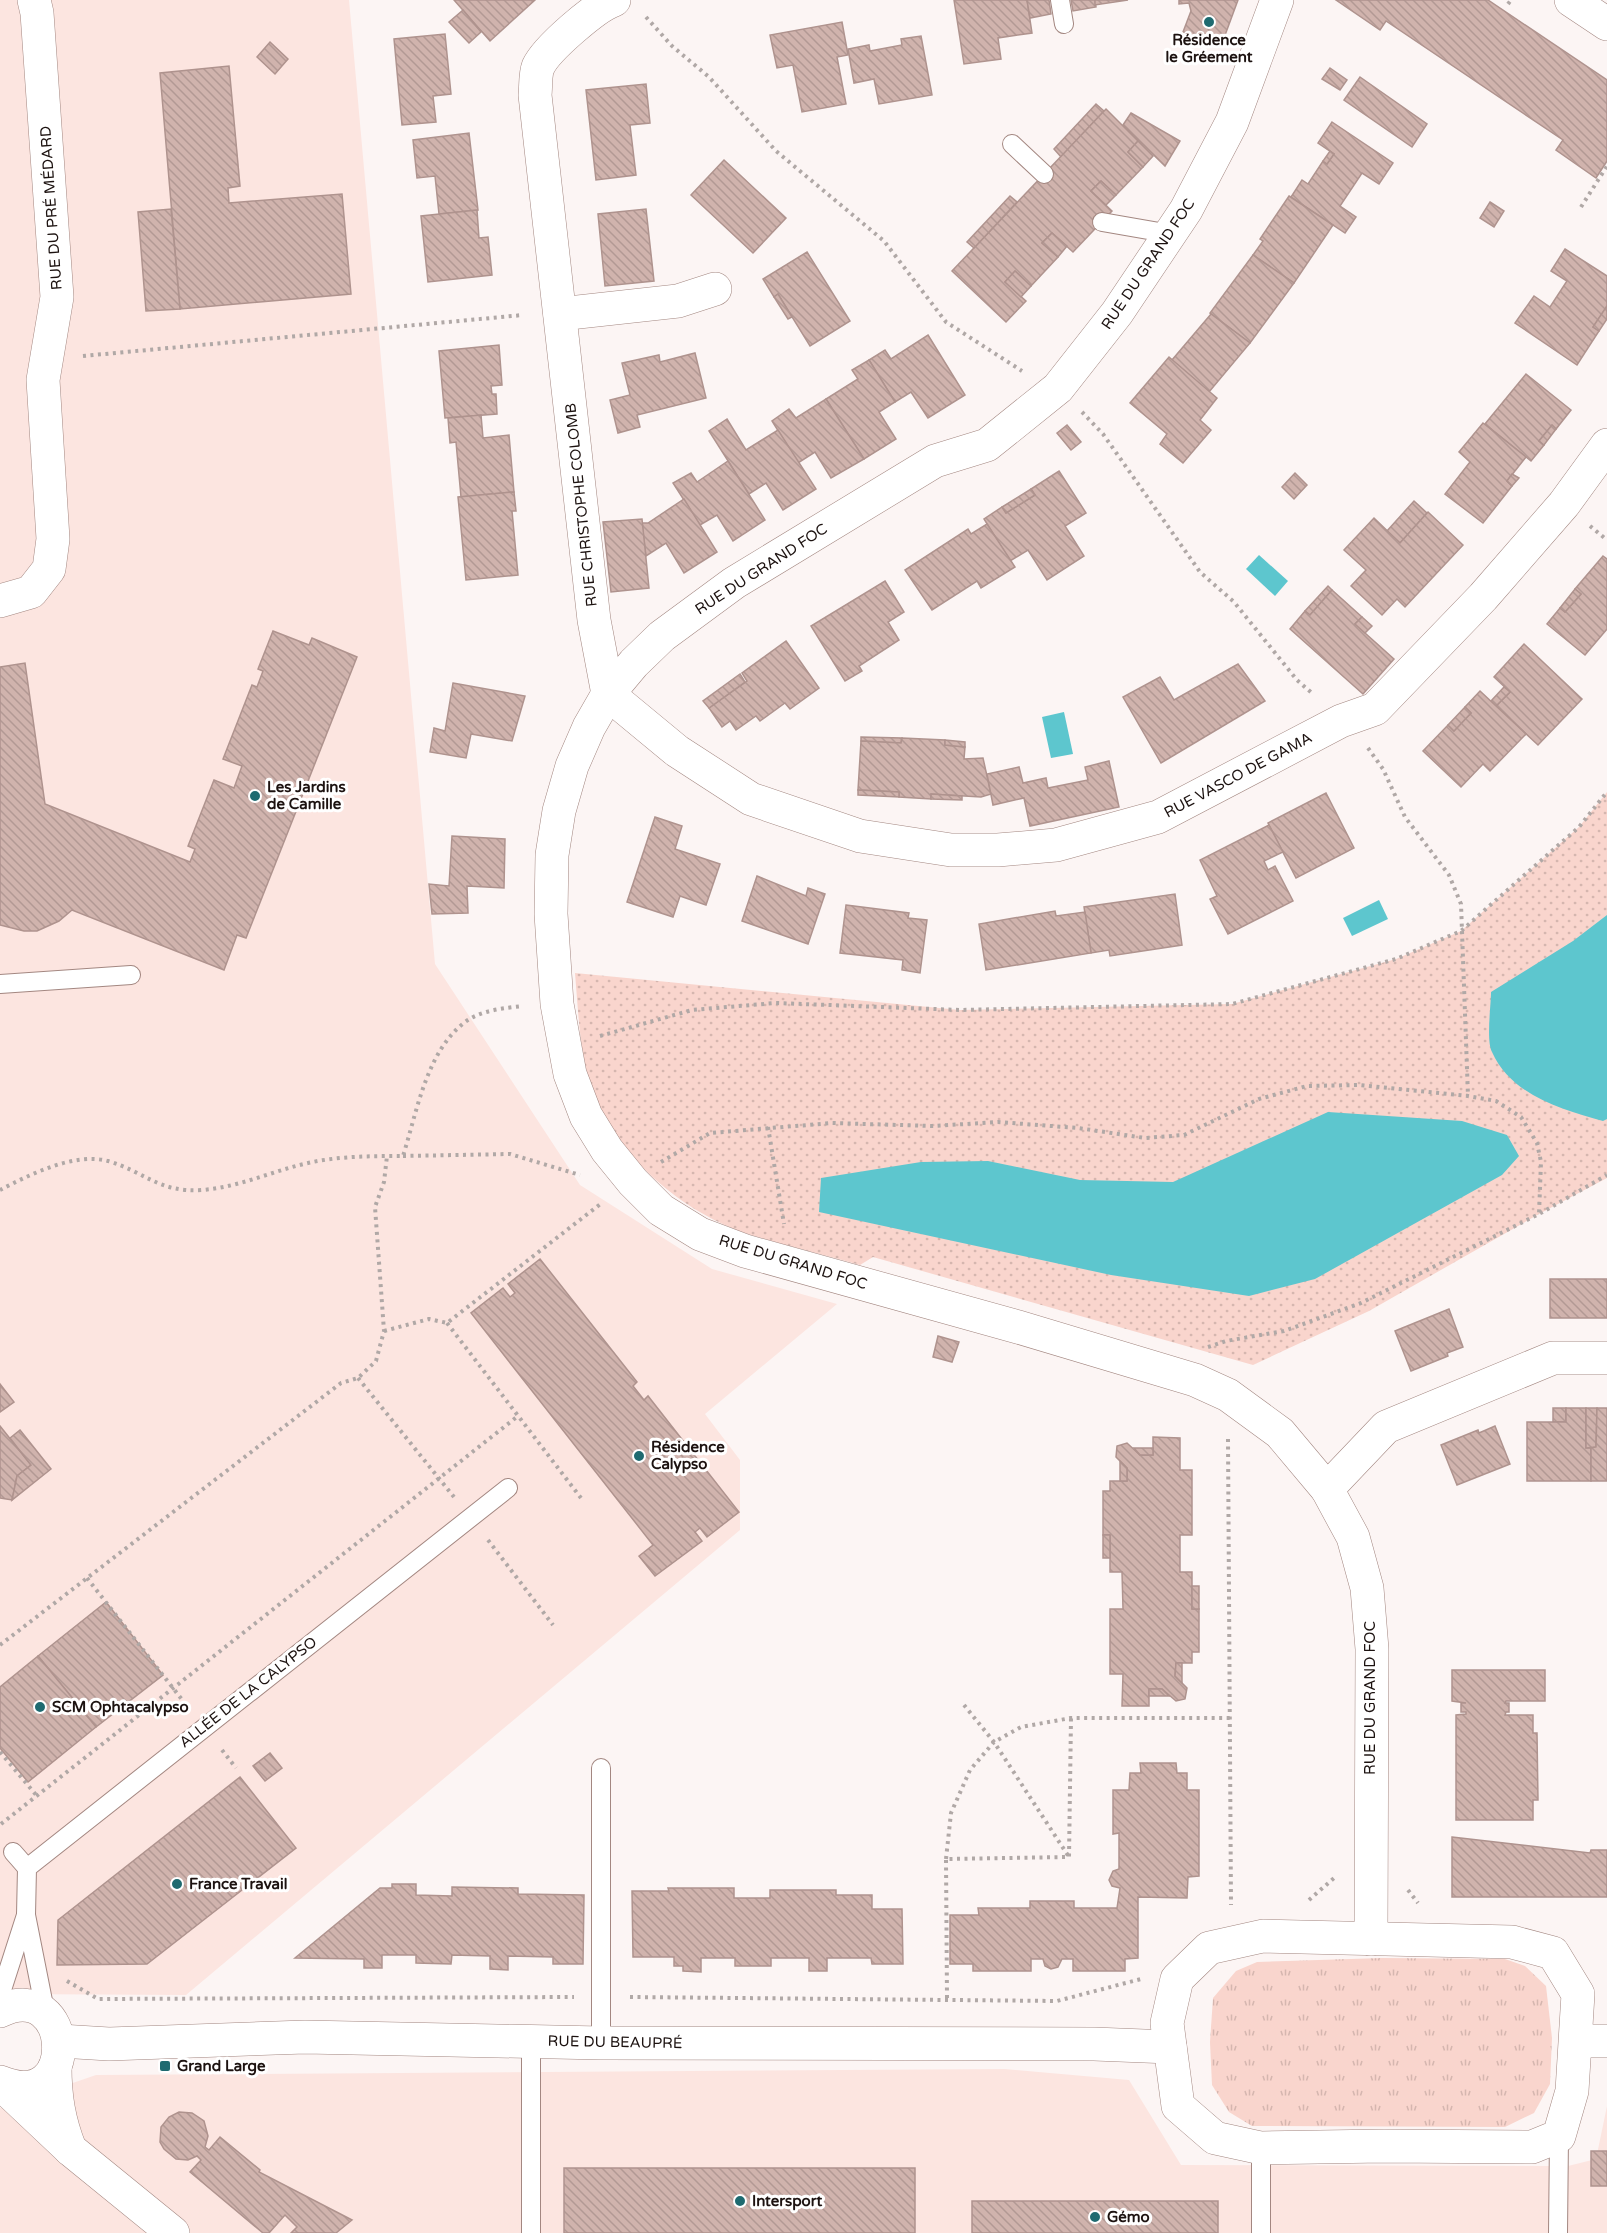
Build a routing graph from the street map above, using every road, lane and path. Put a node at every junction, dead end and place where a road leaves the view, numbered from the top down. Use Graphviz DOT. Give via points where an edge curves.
graph roads {
  1 [pos="34,0"];
  2 [pos="614,0"];
  3 [pos="1060,0"];
  4 [pos="1277,0"];
  5 [pos="1571,0"];
  6 [pos="644,16"];
  7 [pos="1064,24"];
  8 [pos="1607,24"];
  9 [pos="1012,144"];
  10 [pos="1607,166"];
  11 [pos="1044,174"];
  12 [pos="1581,207"];
  13 [pos="1102,222"];
  14 [pos="1171,234"];
  15 [pos="715,289"];
  16 [pos="560,314"];
  17 [pos="46,359"];
  18 [pos="1058,388"];
  19 [pos="1607,445"];
  20 [pos="0,601"];
  21 [pos="608,694"];
  22 [pos="1341,721"];
  23 [pos="1607,792"];
  24 [pos="1461,931"];
  25 [pos="131,975"];
  26 [pos="0,984"];
  27 [pos="507,1007"];
  28 [pos="595,1026"];
  29 [pos="597,1037"];
  30 [pos="599,1046"];
  31 [pos="1468,1096"];
  32 [pos="768,1127"];
  33 [pos="656,1151"];
  34 [pos="387,1156"];
  35 [pos="403,1156"];
  36 [pos="663,1160"];
  37 [pos="672,1168"];
  38 [pos="1607,1175"];
  39 [pos="589,1177"];
  40 [pos="633,1182"];
  41 [pos="0,1190"];
  42 [pos="1539,1214"];
  43 [pos="775,1225"];
  44 [pos="447,1323"];
  45 [pos="384,1331"];
  46 [pos="1607,1358"];
  47 [pos="1196,1380"];
  48 [pos="1228,1395"];
  49 [pos="518,1416"];
  50 [pos="508,1488"];
  51 [pos="1327,1489"];
  52 [pos="581,1498"];
  53 [pos="87,1578"];
  54 [pos="0,1645"];
  55 [pos="173,1687"];
  56 [pos="964,1705"];
  57 [pos="1230,1718"];
  58 [pos="1071,1719"];
  59 [pos="204,1727"];
  60 [pos="994,1742"];
  61 [pos="0,1752"];
  62 [pos="236,1768"];
  63 [pos="601,1768"];
  64 [pos="37,1796"];
  65 [pos="0,1825"];
  66 [pos="1369,1848"];
  67 [pos="13,1852"];
  68 [pos="1069,1857"];
  69 [pos="946,1859"];
  70 [pos="27,1868"];
  71 [pos="1407,1889"];
  72 [pos="1305,1902"];
  73 [pos="1419,1905"];
  74 [pos="1221,1909"];
  75 [pos="26,1915"];
  76 [pos="1371,1939"];
  77 [pos="36,1962"];
  78 [pos="1149,1976"];
  79 [pos="0,1995"];
  80 [pos="603,1997"];
  81 [pos="947,1998"];
  82 [pos="0,2012"];
  83 [pos="54,2041"];
  84 [pos="1591,2041"];
  85 [pos="531,2042"];
  86 [pos="601,2043"];
  87 [pos="1170,2047"];
  88 [pos="0,2083"];
  89 [pos="1558,2136"];
  90 [pos="1261,2148"];
  91 [pos="71,2150"];
  92 [pos="145,2220"];
  93 [pos="173,2233"];
  94 [pos="531,2233"];
  95 [pos="1260,2233"];
  96 [pos="1558,2233"];
  1 -- 17 [label="street, RUE DU PRÉ MÉDARD" via="57,297"];
  2 -- 16 [label="street, RUE CHRISTOPHE COLOMB" via="602,4 560,40 538,67 535,95"];
  3 -- 7 [label="lane"];
  4 -- 14 [label="street, RUE DU GRAND FOC" via="1232,122"];
  5 -- 8 [label="street"];
  6 -- 18 [label="path" via="709,77 776,151 884,241 946,322 1011,366"];
  9 -- 11 [label="lane"];
  10 -- 12 [label="path"];
  13 -- 14 [label="lane"];
  14 -- 18 [label="street, RUE DU GRAND FOC" via="1117,314"];
  15 -- 16 [label="street" via="678,301"];
  16 -- 17 [label="path"];
  16 -- 21 [label="street, RUE CHRISTOPHE COLOMB" via="594,620"];
  17 -- 20 [label="street, RUE DU PRÉ MÉDARD" via="43,381 53,539 49,569 31,592"];
  18 -- 21 [label="street, RUE DU GRAND FOC" via="987,445 935,460 734,584 662,636"];
  18 -- 22 [label="path" via="1103,434 1200,572 1233,602 1297,680"];
  19 -- 22 [label="street, RUE VASCO DE GAMA" via="1564,504 1401,684 1375,710"];
  21 -- 22 [label="street, RUE VASCO DE GAMA" via="677,751 751,798 860,836 951,850 1056,844 1158,817"];
  21 -- 40 [label="street, RUE DU GRAND FOC" via="572,766 559,812 552,855 552,948 570,1074 586,1116"];
  22 -- 24 [label="path" via="1359,736 1383,769 1405,817 1449,875 1461,903"];
  23 -- 24 [label="path" via="1579,827"];
  24 -- 29 [label="path" via="1396,959 1232,1004 960,1010 776,1003 692,1010"];
  24 -- 31 [label="path"];
  25 -- 26 [label="lane"];
  27 -- 35 [label="path" via="466,1022 449,1039 435,1060"];
  28 -- 29 [label="path"];
  29 -- 30 [label="path"];
  31 -- 32 [label="path" via="1359,1085 1307,1086 1259,1100 1184,1135 1145,1138 998,1122"];
  31 -- 42 [label="path" via="1496,1101 1521,1117 1532,1134 1540,1162"];
  32 -- 36 [label="path" via="710,1133"];
  32 -- 43 [label="path" via="784,1228"];
  33 -- 36 [label="path"];
  34 -- 35 [label="path"];
  34 -- 41 [label="path" via="316,1162 232,1186 186,1191 159,1185 109,1161 89,1159 51,1168"];
  34 -- 45 [label="path" via="375,1208"];
  35 -- 39 [label="path" via="510,1154"];
  36 -- 37 [label="path"];
  36 -- 40 [label="path"];
  38 -- 42 [label="path"];
  40 -- 44 [label="path"];
  40 -- 47 [label="street, RUE DU GRAND FOC" via="661,1210 690,1228 745,1251"];
  42 -- 47 [label="path" via="1361,1303 1284,1331 1205,1348"];
  44 -- 45 [label="path" via="429,1319"];
  44 -- 49 [label="path"];
  45 -- 53 [label="path" via="376,1361 358,1378 341,1383"];
  46 -- 51 [label="street" via="1553,1358 1386,1427"];
  47 -- 48 [label="street, RUE DU GRAND FOC"];
  48 -- 51 [label="street, RUE DU GRAND FOC" via="1280,1433"];
  48 -- 57 [label="path"];
  49 -- 52 [label="path"];
  49 -- 55 [label="path"];
  50 -- 59 [label="lane, ALLÉE DE LA CALYPSO"];
  51 -- 66 [label="street, RUE DU GRAND FOC" via="1353,1537 1367,1588 1372,1648"];
  53 -- 54 [label="path"];
  53 -- 55 [label="path"];
  55 -- 59 [label="path"];
  55 -- 64 [label="path"];
  56 -- 60 [label="path"];
  57 -- 58 [label="path"];
  57 -- 74 [label="path" via="1231,1909"];
  58 -- 60 [label="path" via="1022,1727"];
  58 -- 68 [label="path"];
  59 -- 62 [label="path"];
  59 -- 70 [label="lane, ALLÉE DE LA CALYPSO"];
  60 -- 68 [label="path"];
  60 -- 69 [label="path" via="970,1770 951,1813"];
  61 -- 64 [label="path"];
  63 -- 80 [label="lane"];
  64 -- 65 [label="path"];
  66 -- 72 [label="path" via="1341,1849 1333,1881"];
  66 -- 76 [label="street, RUE DU GRAND FOC"];
  67 -- 70 [label="lane"];
  68 -- 69 [label="path"];
  69 -- 81 [label="path"];
  70 -- 75 [label="lane"];
  71 -- 73 [label="path"];
  75 -- 77 [label="lane"];
  75 -- 79 [label="lane"];
  76 -- 84 [label="street" via="1512,1942 1553,1953 1578,1994"];
  76 -- 87 [label="street" via="1263,1936 1209,1948 1177,1979 1167,2023"];
  77 -- 80 [label="path" via="98,1999"];
  77 -- 83 [label="lane"];
  78 -- 81 [label="path" via="1057,2001"];
  80 -- 81 [label="path"];
  80 -- 86 [label="lane"];
  82 -- 83 [label="street, RUE DU BEAUPRÉ" via="14,2006 25,2007"];
  83 -- 85 [label="street, RUE DU BEAUPRÉ" via="109,2044 305,2037"];
  83 -- 88 [label="street" via="36,2084"];
  83 -- 91 [label="street" via="59,2121"];
  84 -- 89 [label="street"];
  85 -- 86 [label="street, RUE DU BEAUPRÉ"];
  85 -- 94 [label="lane"];
  86 -- 87 [label="street, RUE DU BEAUPRÉ"];
  87 -- 90 [label="street" via="1178,2106 1215,2138"];
  88 -- 91 [label="street"];
  89 -- 90 [label="street" via="1532,2147"];
  89 -- 96 [label="lane"];
  90 -- 95 [label="lane"];
  91 -- 92 [label="street"];
  92 -- 93 [label="street"];
}
